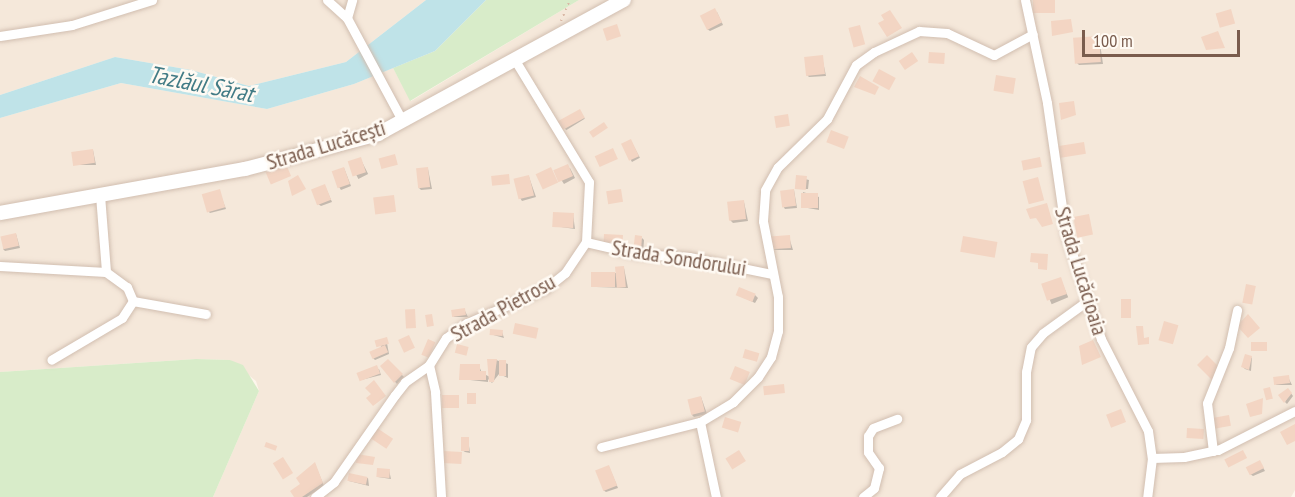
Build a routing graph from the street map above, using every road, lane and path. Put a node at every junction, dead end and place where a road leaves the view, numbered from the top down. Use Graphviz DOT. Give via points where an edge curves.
graph roads {
  1 [pos="152,0"];
  2 [pos="327,0"];
  3 [pos="352,0"];
  4 [pos="570,0"];
  5 [pos="624,0"];
  6 [pos="1025,0"];
  7 [pos="347,18"];
  8 [pos="1033,34"];
  9 [pos="0,36"];
  10 [pos="563,36"];
  11 [pos="516,62"];
  12 [pos="402,120"];
  13 [pos="100,195"];
  14 [pos="0,213"];
  15 [pos="586,242"];
  16 [pos="0,266"];
  17 [pos="106,272"];
  18 [pos="772,274"];
  19 [pos="133,301"];
  20 [pos="1087,301"];
  21 [pos="1237,310"];
  22 [pos="206,314"];
  23 [pos="51,360"];
  24 [pos="429,365"];
  25 [pos="1295,411"];
  26 [pos="897,419"];
  27 [pos="700,422"];
  28 [pos="601,447"];
  29 [pos="1213,451"];
  30 [pos="1152,458"];
  31 [pos="315,497"];
  32 [pos="441,497"];
  33 [pos="716,497"];
  34 [pos="863,497"];
  35 [pos="940,497"];
  36 [pos="1147,497"];
  1 -- 9 [label="street" via="72,25"];
  2 -- 7 [label="street"];
  3 -- 7 [label="street"];
  4 -- 10 [label="path" via="561,14"];
  5 -- 10 [label="main road, Strada Lucăcești"];
  6 -- 8 [label="street, Strada Lucăcioaia"];
  7 -- 12 [label="street"];
  8 -- 18 [label="street, Strada Sondorului" via="994,55 947,33 919,31 862,60 851,72 827,119 778,167 765,190 764,221"];
  8 -- 20 [label="street, Strada Lucăcioaia" via="1066,235"];
  10 -- 11 [label="main road, Strada Lucăcești"];
  11 -- 12 [label="main road, Strada Lucăcești"];
  11 -- 15 [label="street" via="589,182"];
  12 -- 13 [label="main road, Strada Lucăcești" via="378,134 245,169"];
  13 -- 14 [label="main road, Strada Lucăcești"];
  13 -- 17 [label="street"];
  15 -- 18 [label="street, Strada Sondorului" via="637,254 689,257"];
  15 -- 24 [label="street, Strada Pietrosu" via="556,280 518,302 459,327 440,344"];
  16 -- 17 [label="street"];
  17 -- 19 [label="street" via="127,287"];
  18 -- 27 [label="street, Strada Sondorului" via="778,297 778,331 771,357 734,402"];
  19 -- 22 [label="street"];
  19 -- 23 [label="street" via="122,318"];
  20 -- 30 [label="street, Strada Lucăcioaia" via="1101,339 1145,425"];
  20 -- 35 [label="street" via="1043,333 1031,347 1026,372 1026,420 1018,439 960,474"];
  21 -- 29 [label="street" via="1229,348 1207,403"];
  24 -- 31 [label="street, Strada Pietrosu" via="405,382 343,470"];
  24 -- 32 [label="street" via="435,392"];
  25 -- 29 [label="street" via="1248,438"];
  26 -- 34 [label="street" via="873,428 868,436 868,452 879,468 874,488"];
  27 -- 28 [label="street, Strada Sondorului"];
  27 -- 33 [label="street"];
  29 -- 30 [label="street"];
  30 -- 36 [label="street, Strada Lucăcioaia"];
}
